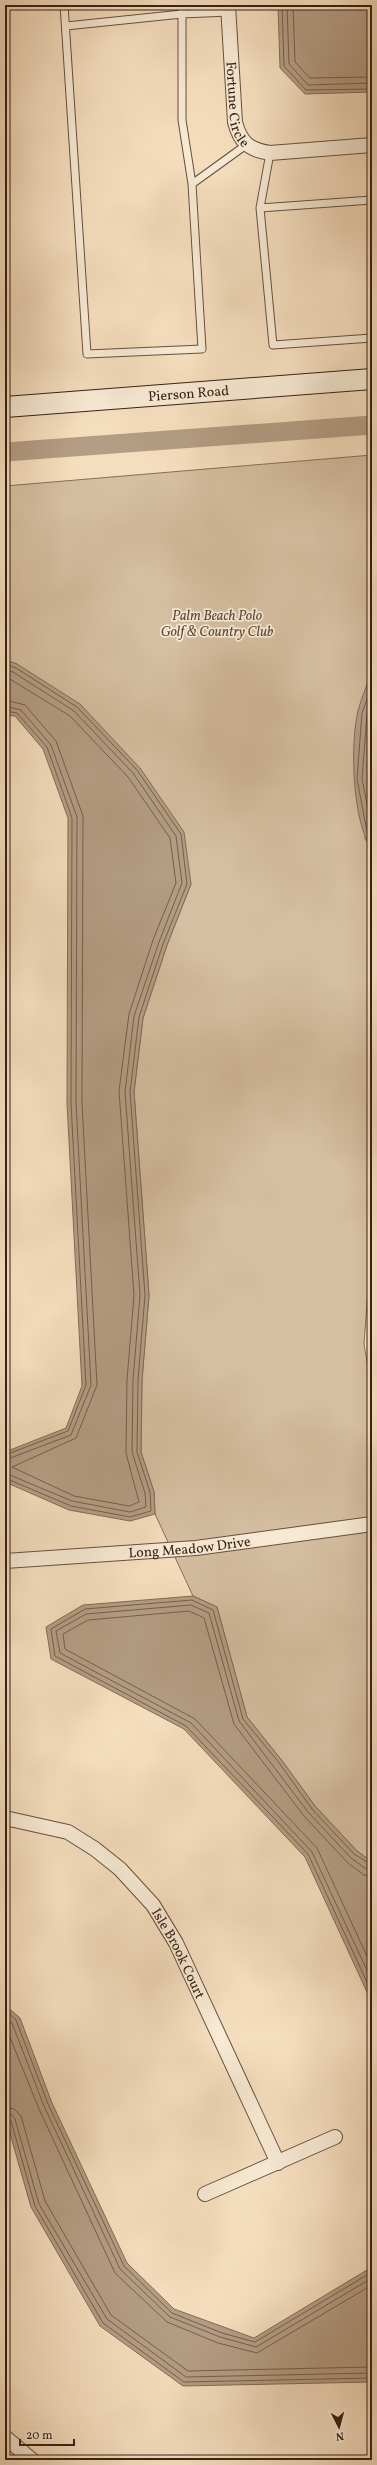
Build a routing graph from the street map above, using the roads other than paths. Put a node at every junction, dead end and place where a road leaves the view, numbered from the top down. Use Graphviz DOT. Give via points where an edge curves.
graph roads {
  1 [pos="64,5"];
  2 [pos="182,5"];
  3 [pos="228,8"];
  4 [pos="182,14"];
  5 [pos="66,26"];
  6 [pos="246,145"];
  7 [pos="372,145"];
  8 [pos="270,153"];
  9 [pos="192,184"];
  10 [pos="372,200"];
  11 [pos="260,208"];
  12 [pos="372,338"];
  13 [pos="372,379"];
  14 [pos="5,406"];
  15 [pos="372,1524"];
  16 [pos="5,1561"];
  17 [pos="5,1818"];
  18 [pos="335,2138"];
  19 [pos="278,2163"];
  20 [pos="205,2194"];
  21 [pos="5,2437"];
  22 [pos="32,2460"];
  1 -- 5 [label="lane"];
  2 -- 4 [label="lane"];
  3 -- 4 [label="lane"];
  3 -- 6 [label="street, Fortune Circle" via="235,122 238,134"];
  4 -- 5 [label="lane"];
  4 -- 9 [label="lane" via="182,120"];
  5 -- 9 [label="lane" via="87,354 202,349"];
  6 -- 8 [label="street, Fortune Circle"];
  6 -- 9 [label="lane"];
  7 -- 8 [label="street, Fortune Circle"];
  8 -- 11 [label="lane"];
  10 -- 11 [label="lane"];
  11 -- 12 [label="lane" via="273,345"];
  13 -- 14 [label="street, Pierson Road"];
  15 -- 16 [label="street, Long Meadow Drive" via="196,1548"];
  17 -- 19 [label="street, Isle Brook Court" via="68,1832 96,1849 120,1869 153,1905 176,1943"];
  18 -- 19 [label="street"];
  19 -- 20 [label="street"];
  21 -- 22 [label="street"];
}
